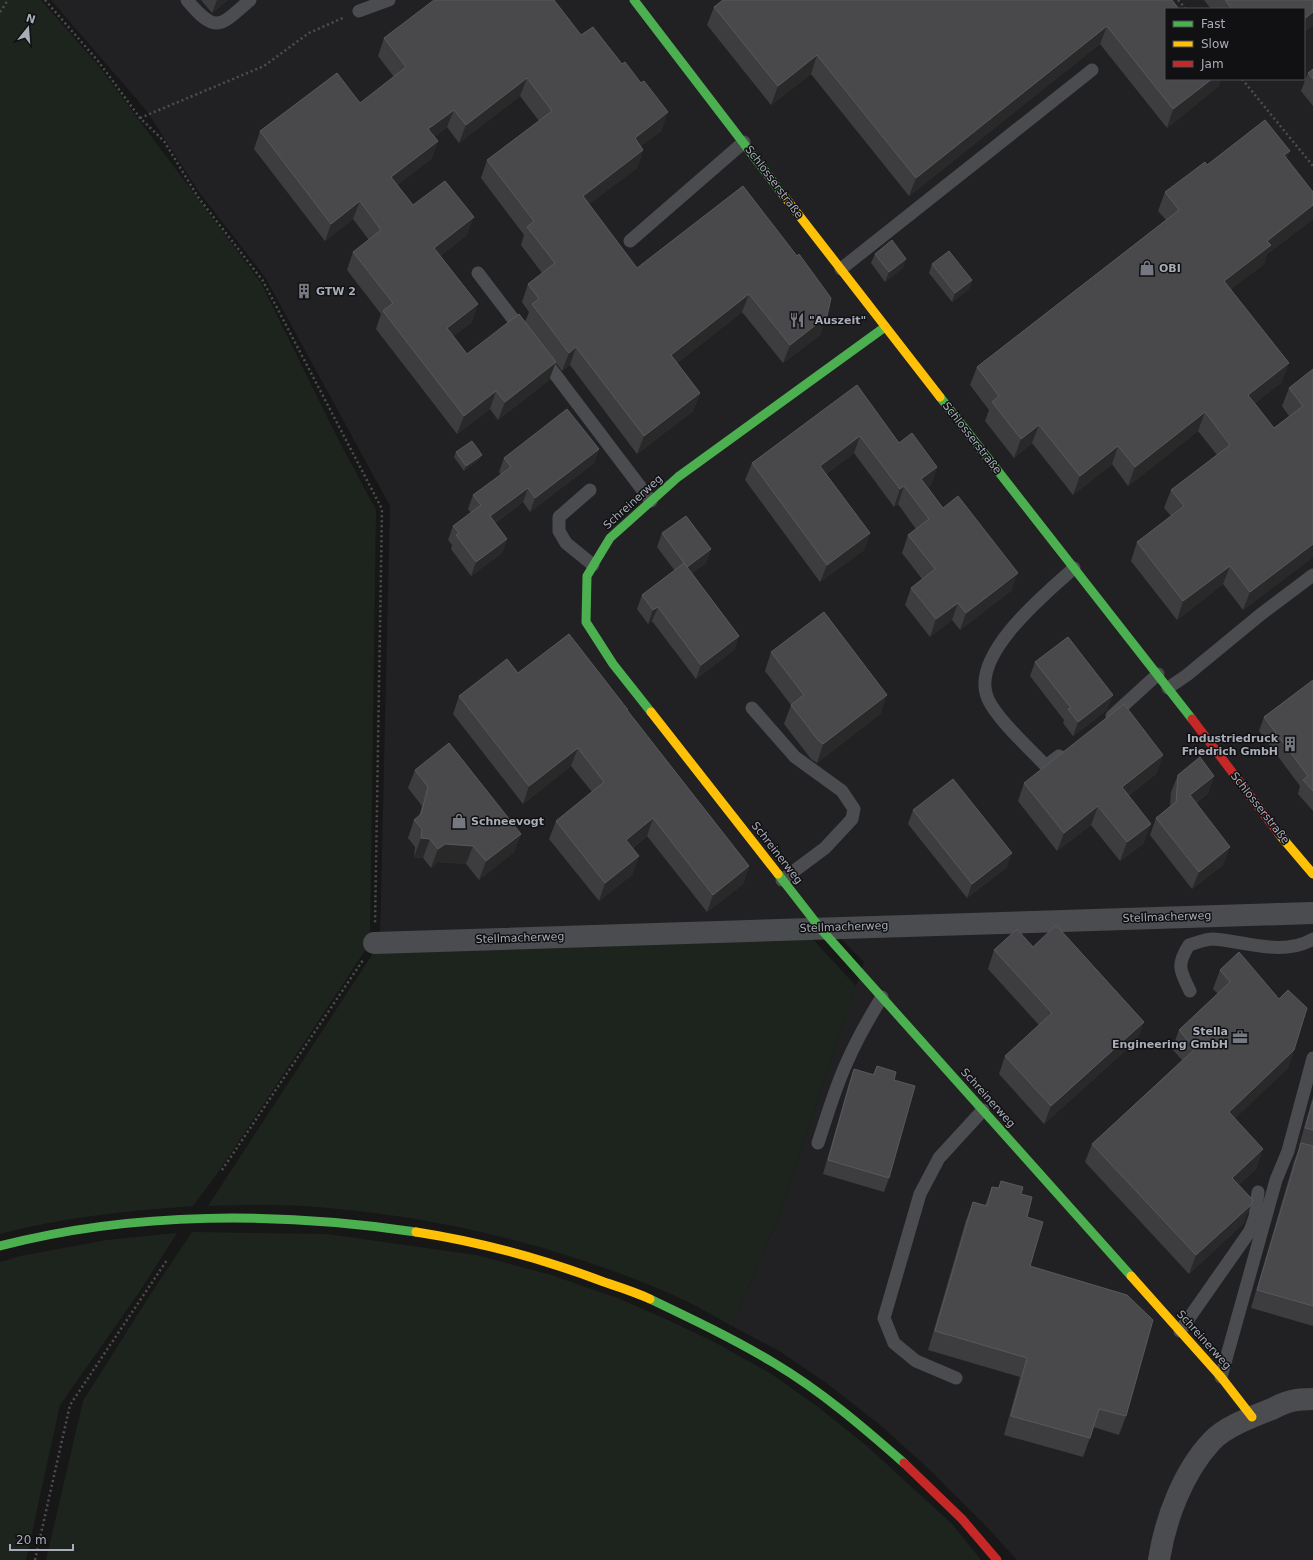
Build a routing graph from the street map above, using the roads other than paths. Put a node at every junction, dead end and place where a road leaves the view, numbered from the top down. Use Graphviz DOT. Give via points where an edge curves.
graph roads {
  1 [pos="187,0"];
  2 [pos="250,0"];
  3 [pos="389,0"];
  4 [pos="634,0"];
  5 [pos="360,11"];
  6 [pos="1092,70"];
  7 [pos="744,142"];
  8 [pos="630,241"];
  9 [pos="841,269"];
  10 [pos="478,273"];
  11 [pos="885,327"];
  12 [pos="590,490"];
  13 [pos="651,501"];
  14 [pos="593,565"];
  15 [pos="1074,568"];
  16 [pos="1313,575"];
  17 [pos="1158,674"];
  18 [pos="1168,688"];
  19 [pos="752,708"];
  20 [pos="1102,724"];
  21 [pos="1071,747"];
  22 [pos="1313,874"];
  23 [pos="782,880"];
  24 [pos="1313,913"];
  25 [pos="820,928"];
  26 [pos="1313,939"];
  27 [pos="374,943"];
  28 [pos="1190,991"];
  29 [pos="882,997"];
  30 [pos="1313,1058"];
  31 [pos="983,1110"];
  32 [pos="818,1143"];
  33 [pos="1258,1192"];
  34 [pos="0,1246"];
  35 [pos="1180,1331"];
  36 [pos="1221,1377"];
  37 [pos="956,1378"];
  38 [pos="1313,1399"];
  39 [pos="1252,1417"];
  40 [pos="998,1560"];
  41 [pos="1159,1560"];
  1 -- 2 [label="lane" via="209,22 216,23 225,21"];
  3 -- 5 [label="lane"];
  4 -- 7 [label="street, Schlosserstraße"];
  6 -- 9 [label="lane"];
  7 -- 8 [label="lane"];
  7 -- 9 [label="street, Schlosserstraße"];
  9 -- 11 [label="street, Schlosserstraße"];
  10 -- 13 [label="lane"];
  11 -- 13 [label="street, Schreinerweg" via="678,477"];
  11 -- 15 [label="street, Schlosserstraße"];
  12 -- 14 [label="lane" via="559,517 559,531 566,543"];
  13 -- 14 [label="street, Schreinerweg" via="610,538"];
  14 -- 23 [label="street, Schreinerweg" via="587,576 586,622 613,664"];
  15 -- 17 [label="street, Schlosserstraße"];
  15 -- 21 [label="lane" via="1022,616 998,648 986,673 986,693 995,712 1046,766"];
  16 -- 18 [label="lane"];
  17 -- 18 [label="street, Schlosserstraße"];
  17 -- 20 [label="lane"];
  18 -- 22 [label="street, Schlosserstraße"];
  19 -- 23 [label="lane" via="795,757 842,791 854,809 852,819 825,848"];
  23 -- 25 [label="street, Schreinerweg"];
  24 -- 25 [label="street, Stellmacherweg"];
  25 -- 27 [label="street, Stellmacherweg"];
  25 -- 29 [label="street, Schreinerweg"];
  26 -- 28 [label="lane" via="1305,944 1283,947 1212,939 1189,945 1182,955 1180,972"];
  29 -- 31 [label="street, Schreinerweg"];
  29 -- 32 [label="lane" via="846,1063"];
  30 -- 36 [label="lane" via="1294,1153 1276,1180"];
  31 -- 35 [label="street, Schreinerweg"];
  31 -- 37 [label="lane" via="939,1158 920,1194 884,1318 894,1343 916,1361"];
  33 -- 35 [label="lane" via="1255,1217 1250,1231"];
  34 -- 40 [label="street" via="135,1223 253,1218 322,1220 402,1229 479,1244 549,1262 673,1309 721,1332 776,1364 826,1398 898,1459 963,1520"];
  35 -- 36 [label="street, Schreinerweg"];
  36 -- 39 [label="street, Schreinerweg"];
  38 -- 39 [label="street" via="1291,1401"];
  39 -- 41 [label="street" via="1231,1427 1212,1441 1192,1468 1172,1512"];
}
